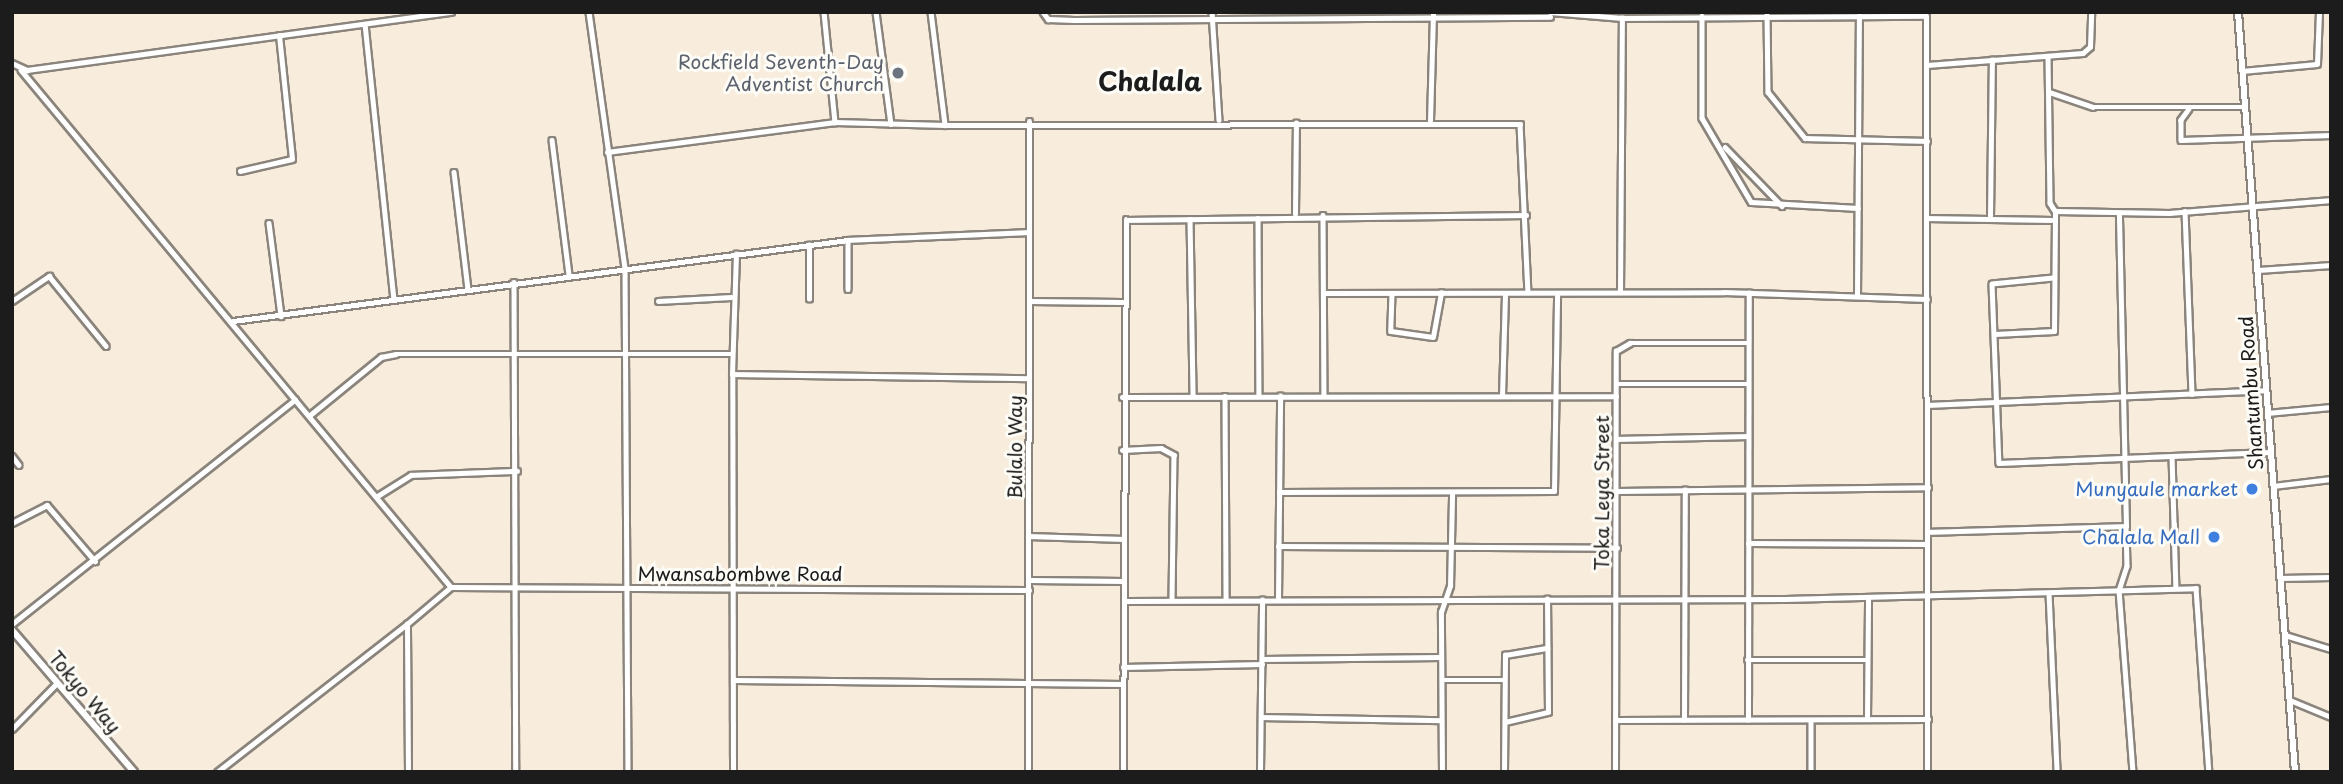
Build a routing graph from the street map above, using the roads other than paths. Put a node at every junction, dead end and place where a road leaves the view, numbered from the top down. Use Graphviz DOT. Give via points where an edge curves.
graph roads {
  1 [pos="451,12"];
  2 [pos="589,12"];
  3 [pos="824,12"];
  4 [pos="876,12"];
  5 [pos="931,12"];
  6 [pos="1043,12"];
  7 [pos="1212,12"];
  8 [pos="2091,12"];
  9 [pos="2238,12"];
  10 [pos="2319,12"];
  11 [pos="1767,13"];
  12 [pos="1847,14"];
  13 [pos="1926,14"];
  14 [pos="1434,15"];
  15 [pos="1550,15"];
  16 [pos="1702,16"];
  17 [pos="1859,16"];
  18 [pos="1622,18"];
  19 [pos="1214,21"];
  20 [pos="365,24"];
  21 [pos="279,36"];
  22 [pos="2048,57"];
  23 [pos="1992,60"];
  24 [pos="12,63"];
  25 [pos="1927,65"];
  26 [pos="21,69"];
  27 [pos="2242,71"];
  28 [pos="2048,92"];
  29 [pos="2245,107"];
  30 [pos="2190,108"];
  31 [pos="1219,120"];
  32 [pos="1430,121"];
  33 [pos="835,122"];
  34 [pos="1029,122"];
  35 [pos="1296,123"];
  36 [pos="891,124"];
  37 [pos="945,125"];
  38 [pos="2331,135"];
  39 [pos="1858,139"];
  40 [pos="552,140"];
  41 [pos="1927,141"];
  42 [pos="2247,141"];
  43 [pos="1721,143"];
  44 [pos="607,152"];
  45 [pos="240,171"];
  46 [pos="454,172"];
  47 [pos="2331,200"];
  48 [pos="2253,205"];
  49 [pos="1783,206"];
  50 [pos="1858,208"];
  51 [pos="2055,211"];
  52 [pos="2185,211"];
  53 [pos="1295,214"];
  54 [pos="2119,214"];
  55 [pos="1323,215"];
  56 [pos="1526,215"];
  57 [pos="1990,216"];
  58 [pos="1258,218"];
  59 [pos="1927,218"];
  60 [pos="1191,219"];
  61 [pos="2051,220"];
  62 [pos="269,223"];
  63 [pos="1028,232"];
  64 [pos="848,240"];
  65 [pos="809,244"];
  66 [pos="736,254"];
  67 [pos="2331,265"];
  68 [pos="625,268"];
  69 [pos="2258,270"];
  70 [pos="569,274"];
  71 [pos="2053,278"];
  72 [pos="514,282"];
  73 [pos="468,289"];
  74 [pos="848,289"];
  75 [pos="1528,292"];
  76 [pos="1620,292"];
  77 [pos="1749,292"];
  78 [pos="1324,293"];
  79 [pos="1441,293"];
  80 [pos="1392,294"];
  81 [pos="1505,294"];
  82 [pos="1857,295"];
  83 [pos="1557,296"];
  84 [pos="731,297"];
  85 [pos="394,299"];
  86 [pos="809,299"];
  87 [pos="1927,299"];
  88 [pos="12,300"];
  89 [pos="1029,301"];
  90 [pos="658,302"];
  91 [pos="1122,302"];
  92 [pos="281,316"];
  93 [pos="233,321"];
  94 [pos="1995,334"];
  95 [pos="1749,343"];
  96 [pos="106,346"];
  97 [pos="516,351"];
  98 [pos="626,352"];
  99 [pos="732,354"];
  100 [pos="732,374"];
  101 [pos="1029,378"];
  102 [pos="1617,384"];
  103 [pos="1747,384"];
  104 [pos="2266,390"];
  105 [pos="2192,394"];
  106 [pos="1193,396"];
  107 [pos="1225,396"];
  108 [pos="1259,396"];
  109 [pos="1280,396"];
  110 [pos="1324,396"];
  111 [pos="1502,396"];
  112 [pos="1556,396"];
  113 [pos="1616,396"];
  114 [pos="2124,396"];
  115 [pos="1122,397"];
  116 [pos="296,400"];
  117 [pos="1995,400"];
  118 [pos="1927,405"];
  119 [pos="2331,407"];
  120 [pos="2267,413"];
  121 [pos="310,415"];
  122 [pos="1747,436"];
  123 [pos="1617,439"];
  124 [pos="1122,450"];
  125 [pos="2270,452"];
  126 [pos="12,456"];
  127 [pos="2172,456"];
  128 [pos="2122,460"];
  129 [pos="19,465"];
  130 [pos="517,471"];
  131 [pos="2331,479"];
  132 [pos="2273,485"];
  133 [pos="1928,487"];
  134 [pos="1747,489"];
  135 [pos="1685,490"];
  136 [pos="1617,491"];
  137 [pos="1279,492"];
  138 [pos="1452,495"];
  139 [pos="376,497"];
  140 [pos="12,523"];
  141 [pos="2126,526"];
  142 [pos="1927,531"];
  143 [pos="1028,536"];
  144 [pos="1124,539"];
  145 [pos="1748,543"];
  146 [pos="1927,544"];
  147 [pos="1278,546"];
  148 [pos="1451,547"];
  149 [pos="1616,548"];
  150 [pos="96,561"];
  151 [pos="2331,577"];
  152 [pos="2281,578"];
  153 [pos="1029,580"];
  154 [pos="1124,582"];
  155 [pos="451,587"];
  156 [pos="735,587"];
  157 [pos="627,588"];
  158 [pos="518,589"];
  159 [pos="2176,589"];
  160 [pos="1029,590"];
  161 [pos="2119,590"];
  162 [pos="2049,593"];
  163 [pos="1447,597"];
  164 [pos="1927,597"];
  165 [pos="1685,598"];
  166 [pos="1868,598"];
  167 [pos="1226,599"];
  168 [pos="1278,599"];
  169 [pos="1547,599"];
  170 [pos="1172,600"];
  171 [pos="1262,600"];
  172 [pos="1616,600"];
  173 [pos="1747,600"];
  174 [pos="1124,601"];
  175 [pos="12,624"];
  176 [pos="407,624"];
  177 [pos="12,630"];
  178 [pos="2284,634"];
  179 [pos="1547,648"];
  180 [pos="2331,649"];
  181 [pos="1441,657"];
  182 [pos="1748,660"];
  183 [pos="1867,660"];
  184 [pos="1262,661"];
  185 [pos="1123,667"];
  186 [pos="735,680"];
  187 [pos="1441,680"];
  188 [pos="1504,680"];
  189 [pos="57,683"];
  190 [pos="1123,684"];
  191 [pos="1028,685"];
  192 [pos="2289,699"];
  193 [pos="1261,717"];
  194 [pos="2331,717"];
  195 [pos="1867,719"];
  196 [pos="1928,719"];
  197 [pos="1441,720"];
  198 [pos="1615,720"];
  199 [pos="1684,720"];
  200 [pos="1748,720"];
  201 [pos="1811,720"];
  202 [pos="1505,722"];
  203 [pos="12,729"];
  204 [pos="134,772"];
  205 [pos="217,772"];
  206 [pos="408,772"];
  207 [pos="516,772"];
  208 [pos="628,772"];
  209 [pos="733,772"];
  210 [pos="1028,772"];
  211 [pos="1123,772"];
  212 [pos="1260,772"];
  213 [pos="1442,772"];
  214 [pos="1504,772"];
  215 [pos="1615,772"];
  216 [pos="1811,772"];
  217 [pos="1928,772"];
  218 [pos="2057,772"];
  219 [pos="2133,772"];
  220 [pos="2209,772"];
  221 [pos="2295,772"];
  1 -- 20 [label="street"];
  2 -- 44 [label="street"];
  3 -- 33 [label="street"];
  4 -- 36 [label="street"];
  5 -- 37 [label="street"];
  6 -- 19 [label="street" via="1053,20"];
  7 -- 19 [label="street"];
  8 -- 22 [label="street" via="2088,50"];
  9 -- 27 [label="street, Shantumbu Road"];
  10 -- 27 [label="street" via="2317,64"];
  11 -- 12 [label="street"];
  11 -- 16 [label="street"];
  11 -- 39 [label="street" via="1766,82 1787,121 1811,140"];
  12 -- 17 [label="street"];
  13 -- 17 [label="street"];
  13 -- 25 [label="street"];
  14 -- 15 [label="street"];
  14 -- 19 [label="street"];
  14 -- 32 [label="street"];
  15 -- 18 [label="street"];
  16 -- 18 [label="street"];
  16 -- 43 [label="street" via="1702,118"];
  17 -- 39 [label="street"];
  18 -- 76 [label="street"];
  19 -- 31 [label="street"];
  20 -- 21 [label="street"];
  20 -- 85 [label="street"];
  21 -- 26 [label="street"];
  21 -- 45 [label="street" via="292,159"];
  22 -- 23 [label="street"];
  22 -- 28 [label="street"];
  23 -- 25 [label="street"];
  23 -- 57 [label="street"];
  24 -- 26 [label="street"];
  25 -- 41 [label="street"];
  26 -- 93 [label="street"];
  27 -- 29 [label="street, Shantumbu Road"];
  28 -- 30 [label="street" via="2083,106"];
  28 -- 51 [label="street" via="2050,203"];
  29 -- 30 [label="street"];
  29 -- 42 [label="street, Shantumbu Road"];
  30 -- 42 [label="street" via="2180,120 2180,139"];
  31 -- 34 [label="street"];
  31 -- 35 [label="street"];
  32 -- 35 [label="street"];
  32 -- 56 [label="street" via="1523,125"];
  33 -- 36 [label="street"];
  33 -- 44 [label="street"];
  34 -- 37 [label="street"];
  34 -- 63 [label="street, Bulalo Way"];
  35 -- 53 [label="street"];
  36 -- 37 [label="street"];
  38 -- 42 [label="street"];
  39 -- 41 [label="street"];
  39 -- 50 [label="street"];
  40 -- 70 [label="street"];
  41 -- 59 [label="street"];
  42 -- 48 [label="street, Shantumbu Road"];
  43 -- 49 [label="street"];
  43 -- 49 [label="street" via="1752,204"];
  44 -- 68 [label="street"];
  46 -- 73 [label="street"];
  47 -- 48 [label="street"];
  48 -- 52 [label="street"];
  48 -- 69 [label="street, Shantumbu Road"];
  49 -- 50 [label="street"];
  50 -- 82 [label="street"];
  51 -- 54 [label="street"];
  51 -- 61 [label="street"];
  52 -- 54 [label="street"];
  52 -- 105 [label="street"];
  53 -- 55 [label="street"];
  53 -- 58 [label="street"];
  54 -- 114 [label="street"];
  55 -- 56 [label="street"];
  55 -- 78 [label="street"];
  56 -- 75 [label="street"];
  57 -- 59 [label="street"];
  57 -- 61 [label="street"];
  58 -- 60 [label="street"];
  58 -- 108 [label="street"];
  59 -- 87 [label="street"];
  60 -- 91 [label="street" via="1126,220"];
  60 -- 106 [label="street"];
  61 -- 71 [label="street"];
  62 -- 92 [label="street"];
  63 -- 64 [label="street"];
  63 -- 89 [label="street, Bulalo Way"];
  64 -- 65 [label="street"];
  64 -- 74 [label="street"];
  65 -- 66 [label="street"];
  65 -- 86 [label="street"];
  66 -- 68 [label="street"];
  66 -- 84 [label="street"];
  67 -- 69 [label="street"];
  68 -- 70 [label="street"];
  68 -- 98 [label="street"];
  69 -- 104 [label="street, Shantumbu Road"];
  70 -- 72 [label="street"];
  71 -- 94 [label="street" via="1992,284"];
  71 -- 94 [label="street" via="2054,331"];
  72 -- 73 [label="street"];
  72 -- 97 [label="street"];
  73 -- 85 [label="street"];
  75 -- 81 [label="street"];
  75 -- 83 [label="street"];
  76 -- 77 [label="street"];
  76 -- 83 [label="street"];
  77 -- 82 [label="street"];
  77 -- 95 [label="street"];
  78 -- 80 [label="street"];
  78 -- 110 [label="street"];
  79 -- 80 [label="street"];
  79 -- 80 [label="street" via="1433,337 1391,331"];
  79 -- 81 [label="street"];
  81 -- 111 [label="street"];
  82 -- 87 [label="street"];
  83 -- 112 [label="street"];
  84 -- 90 [label="street"];
  84 -- 99 [label="street"];
  85 -- 92 [label="street"];
  87 -- 118 [label="street"];
  88 -- 96 [label="street" via="49,276"];
  89 -- 91 [label="street"];
  89 -- 101 [label="street, Bulalo Way"];
  91 -- 115 [label="street"];
  92 -- 93 [label="street"];
  93 -- 116 [label="street"];
  94 -- 117 [label="street"];
  95 -- 102 [label="street, Toka Leya Street" via="1622,343"];
  95 -- 103 [label="street"];
  97 -- 98 [label="street"];
  97 -- 121 [label="street" via="384,356"];
  97 -- 130 [label="street"];
  98 -- 99 [label="street"];
  98 -- 157 [label="street"];
  99 -- 100 [label="street"];
  100 -- 101 [label="street"];
  100 -- 156 [label="street"];
  101 -- 143 [label="street, Bulalo Way"];
  102 -- 103 [label="street"];
  102 -- 113 [label="street, Toka Leya Street"];
  103 -- 122 [label="street"];
  104 -- 105 [label="street"];
  104 -- 120 [label="street, Shantumbu Road"];
  105 -- 114 [label="street"];
  106 -- 107 [label="street"];
  106 -- 115 [label="street"];
  107 -- 108 [label="street"];
  107 -- 167 [label="street"];
  108 -- 109 [label="street"];
  109 -- 110 [label="street"];
  109 -- 137 [label="street"];
  110 -- 111 [label="street"];
  111 -- 112 [label="street"];
  112 -- 113 [label="street"];
  112 -- 138 [label="street" via="1554,491"];
  113 -- 123 [label="street, Toka Leya Street"];
  114 -- 117 [label="street"];
  114 -- 128 [label="street"];
  115 -- 124 [label="street"];
  116 -- 121 [label="street"];
  116 -- 150 [label="street"];
  117 -- 118 [label="street"];
  117 -- 128 [label="street" via="2000,463"];
  118 -- 133 [label="street"];
  119 -- 120 [label="street"];
  120 -- 125 [label="street, Shantumbu Road"];
  121 -- 139 [label="street"];
  122 -- 123 [label="street"];
  122 -- 134 [label="street"];
  123 -- 136 [label="street, Toka Leya Street"];
  124 -- 144 [label="street"];
  124 -- 170 [label="street" via="1161,448 1174,455"];
  125 -- 127 [label="street"];
  125 -- 132 [label="street, Shantumbu Road"];
  126 -- 129 [label="street"];
  127 -- 128 [label="street"];
  127 -- 159 [label="street"];
  128 -- 141 [label="street"];
  130 -- 139 [label="street" via="411,475"];
  130 -- 158 [label="street"];
  131 -- 132 [label="street"];
  132 -- 152 [label="street, Shantumbu Road"];
  133 -- 134 [label="street"];
  133 -- 142 [label="street"];
  134 -- 135 [label="street"];
  134 -- 145 [label="street"];
  135 -- 136 [label="street"];
  135 -- 165 [label="street"];
  136 -- 149 [label="street, Toka Leya Street"];
  137 -- 138 [label="street"];
  137 -- 147 [label="street"];
  138 -- 148 [label="street"];
  139 -- 155 [label="street"];
  140 -- 150 [label="street" via="47,505"];
  141 -- 142 [label="street"];
  141 -- 161 [label="street" via="2127,566"];
  142 -- 146 [label="street"];
  143 -- 144 [label="street"];
  143 -- 153 [label="street, Bulalo Way"];
  144 -- 154 [label="street"];
  145 -- 146 [label="street"];
  145 -- 173 [label="street"];
  146 -- 164 [label="street"];
  147 -- 148 [label="street"];
  147 -- 168 [label="street"];
  148 -- 149 [label="street"];
  148 -- 163 [label="street"];
  149 -- 172 [label="street, Toka Leya Street"];
  150 -- 175 [label="street"];
  151 -- 152 [label="street"];
  152 -- 178 [label="street, Shantumbu Road"];
  153 -- 154 [label="street"];
  153 -- 160 [label="street, Bulalo Way"];
  154 -- 174 [label="street"];
  155 -- 158 [label="street, Mwansabombwe Road"];
  155 -- 176 [label="street"];
  156 -- 157 [label="street, Mwansabombwe Road"];
  156 -- 160 [label="street, Mwansabombwe Road"];
  156 -- 186 [label="street"];
  157 -- 158 [label="street, Mwansabombwe Road"];
  157 -- 208 [label="street"];
  158 -- 207 [label="street"];
  159 -- 161 [label="street"];
  159 -- 220 [label="street" via="2196,588"];
  160 -- 191 [label="street, Bulalo Way"];
  161 -- 162 [label="street"];
  161 -- 219 [label="street"];
  162 -- 164 [label="street"];
  162 -- 218 [label="street"];
  163 -- 168 [label="street"];
  163 -- 169 [label="street"];
  163 -- 181 [label="street"];
  164 -- 166 [label="street"];
  164 -- 196 [label="street"];
  165 -- 172 [label="street"];
  165 -- 173 [label="street"];
  165 -- 199 [label="street"];
  166 -- 173 [label="street"];
  166 -- 183 [label="street"];
  167 -- 170 [label="street"];
  167 -- 171 [label="street"];
  168 -- 171 [label="street"];
  169 -- 172 [label="street"];
  169 -- 179 [label="street"];
  170 -- 174 [label="street"];
  171 -- 184 [label="street"];
  172 -- 198 [label="street, Toka Leya Street"];
  173 -- 182 [label="street"];
  174 -- 185 [label="street"];
  176 -- 205 [label="street"];
  176 -- 206 [label="street"];
  177 -- 189 [label="street, Tokyo Way"];
  178 -- 180 [label="street"];
  178 -- 192 [label="street, Shantumbu Road"];
  179 -- 188 [label="street" via="1506,653"];
  179 -- 202 [label="street" via="1547,715"];
  181 -- 184 [label="street"];
  181 -- 187 [label="street"];
  182 -- 183 [label="street"];
  182 -- 200 [label="street"];
  183 -- 195 [label="street"];
  184 -- 185 [label="street"];
  184 -- 193 [label="street"];
  185 -- 190 [label="street"];
  186 -- 191 [label="street"];
  186 -- 209 [label="street"];
  187 -- 188 [label="street"];
  187 -- 197 [label="street"];
  188 -- 202 [label="street"];
  189 -- 203 [label="street"];
  189 -- 204 [label="street, Tokyo Way"];
  190 -- 191 [label="street"];
  190 -- 211 [label="street"];
  191 -- 210 [label="street, Bulalo Way"];
  192 -- 194 [label="street"];
  192 -- 221 [label="street, Shantumbu Road"];
  193 -- 197 [label="street"];
  193 -- 212 [label="street"];
  195 -- 196 [label="street"];
  195 -- 201 [label="street"];
  196 -- 217 [label="street"];
  197 -- 213 [label="street"];
  198 -- 199 [label="street"];
  198 -- 215 [label="street, Toka Leya Street"];
  199 -- 200 [label="street"];
  200 -- 201 [label="street"];
  201 -- 216 [label="street"];
  202 -- 214 [label="street"];
}
